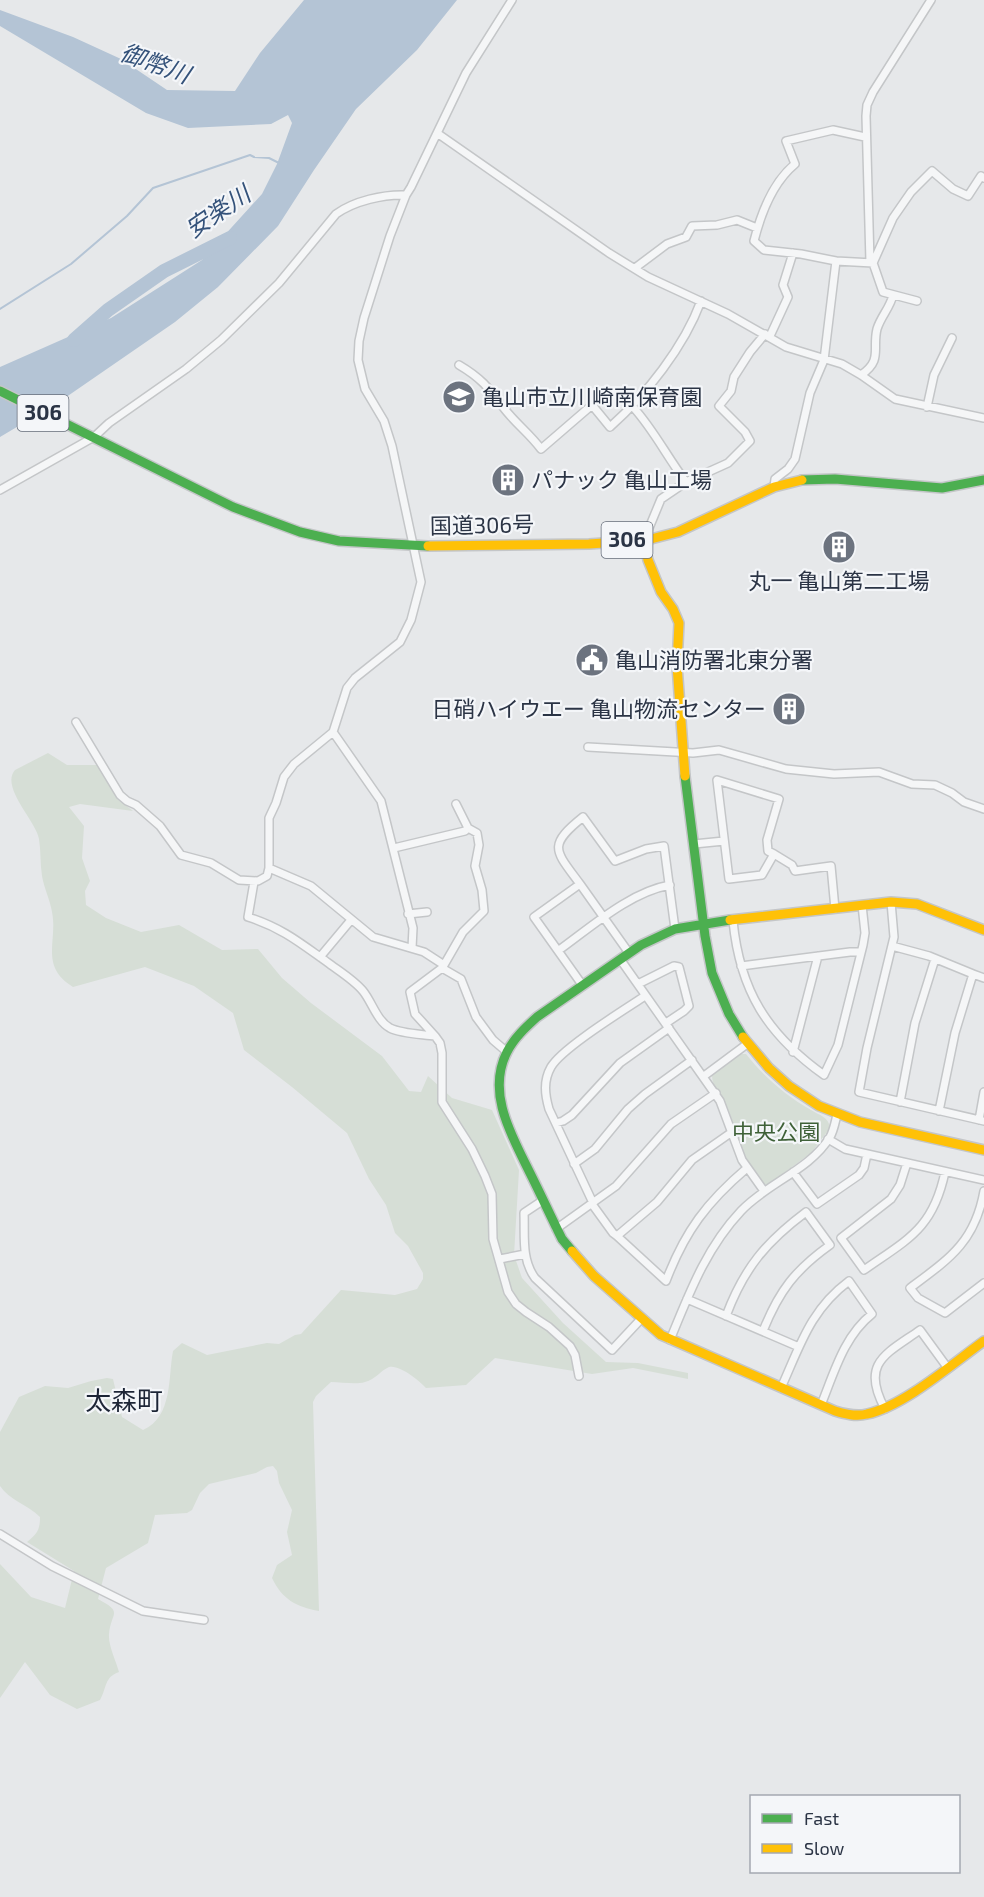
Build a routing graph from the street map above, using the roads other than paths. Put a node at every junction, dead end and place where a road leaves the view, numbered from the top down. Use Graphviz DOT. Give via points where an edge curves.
graph roads {
  1 [pos="512,0"];
  2 [pos="931,0"];
  3 [pos="437,134"];
  4 [pos="865,137"];
  5 [pos="984,178"];
  6 [pos="406,195"];
  7 [pos="757,228"];
  8 [pos="793,253"];
  9 [pos="836,261"];
  10 [pos="871,263"];
  11 [pos="635,268"];
  12 [pos="893,295"];
  13 [pos="701,301"];
  14 [pos="917,301"];
  15 [pos="767,335"];
  16 [pos="951,338"];
  17 [pos="825,360"];
  18 [pos="459,365"];
  19 [pos="861,375"];
  20 [pos="0,391"];
  21 [pos="633,407"];
  22 [pos="927,407"];
  23 [pos="984,418"];
  24 [pos="90,436"];
  25 [pos="984,480"];
  26 [pos="686,482"];
  27 [pos="774,487"];
  28 [pos="0,490"];
  29 [pos="647,540"];
  30 [pos="412,546"];
  31 [pos="76,722"];
  32 [pos="333,732"];
  33 [pos="588,747"];
  34 [pos="682,751"];
  35 [pos="456,804"];
  36 [pos="984,809"];
  37 [pos="468,828"];
  38 [pos="724,841"];
  39 [pos="694,844"];
  40 [pos="394,848"];
  41 [pos="774,854"];
  42 [pos="269,868"];
  43 [pos="254,882"];
  44 [pos="580,884"];
  45 [pos="670,885"];
  46 [pos="891,902"];
  47 [pos="862,905"];
  48 [pos="835,909"];
  49 [pos="427,912"];
  50 [pos="408,914"];
  51 [pos="604,918"];
  52 [pos="351,920"];
  53 [pos="733,921"];
  54 [pos="704,924"];
  55 [pos="675,929"];
  56 [pos="984,930"];
  57 [pos="892,946"];
  58 [pos="412,948"];
  59 [pos="559,950"];
  60 [pos="861,952"];
  61 [pos="628,953"];
  62 [pos="818,956"];
  63 [pos="320,957"];
  64 [pos="620,959"];
  65 [pos="935,959"];
  66 [pos="741,966"];
  67 [pos="443,967"];
  68 [pos="973,974"];
  69 [pos="984,978"];
  70 [pos="638,984"];
  71 [pos="583,986"];
  72 [pos="645,996"];
  73 [pos="667,1025"];
  74 [pos="435,1036"];
  75 [pos="747,1044"];
  76 [pos="507,1052"];
  77 [pos="793,1052"];
  78 [pos="692,1060"];
  79 [pos="704,1076"];
  80 [pos="984,1092"];
  81 [pos="716,1093"];
  82 [pos="900,1102"];
  83 [pos="939,1111"];
  84 [pos="837,1115"];
  85 [pos="982,1121"];
  86 [pos="556,1123"];
  87 [pos="732,1132"];
  88 [pos="828,1139"];
  89 [pos="984,1150"];
  90 [pos="867,1154"];
  91 [pos="907,1163"];
  92 [pos="574,1164"];
  93 [pos="747,1168"];
  94 [pos="793,1172"];
  95 [pos="945,1172"];
  96 [pos="984,1180"];
  97 [pos="764,1191"];
  98 [pos="984,1191"];
  99 [pos="542,1201"];
  100 [pos="593,1203"];
  101 [pos="556,1229"];
  102 [pos="617,1236"];
  103 [pos="525,1254"];
  104 [pos="500,1259"];
  105 [pos="984,1283"];
  106 [pos="687,1299"];
  107 [pos="726,1316"];
  108 [pos="641,1319"];
  109 [pos="763,1331"];
  110 [pos="670,1340"];
  111 [pos="984,1341"];
  112 [pos="800,1347"];
  113 [pos="947,1367"];
  114 [pos="579,1376"];
  115 [pos="782,1388"];
  116 [pos="821,1405"];
  117 [pos="885,1409"];
  118 [pos="0,1533"];
  119 [pos="204,1620"];
  1 -- 3 [label="street" via="471,63"];
  2 -- 4 [label="street" via="873,92 867,105"];
  3 -- 6 [label="street"];
  3 -- 11 [label="street"];
  4 -- 7 [label="street" via="833,130 786,141 795,164 783,174"];
  4 -- 10 [label="street"];
  5 -- 10 [label="street" via="981,176 968,196 932,171 893,218"];
  6 -- 24 [label="street" via="367,201 336,214 279,283 221,340"];
  6 -- 30 [label="street" via="364,318 358,360 364,389 384,421 392,446"];
  7 -- 8 [label="street" via="754,241 764,250"];
  7 -- 11 [label="street" via="736,220 692,226 686,237 667,244"];
  8 -- 9 [label="street"];
  8 -- 15 [label="street" via="783,285 788,297 782,315"];
  9 -- 10 [label="street"];
  9 -- 17 [label="street"];
  10 -- 12 [label="street" via="883,292"];
  11 -- 13 [label="street"];
  12 -- 14 [label="street"];
  12 -- 19 [label="street" via="877,330 874,361"];
  13 -- 15 [label="street"];
  13 -- 21 [label="street" via="678,346"];
  15 -- 17 [label="street" via="786,347"];
  15 -- 26 [label="street" via="750,352 734,377 731,392 719,406 750,441 728,462"];
  16 -- 22 [label="street" via="937,368"];
  17 -- 19 [label="street"];
  17 -- 27 [label="street" via="810,393 795,459 775,479"];
  18 -- 21 [label="street" via="485,383 541,448 592,405 610,428"];
  19 -- 22 [label="street" via="895,399"];
  20 -- 24 [label="main road, 国道306号 / 306"];
  21 -- 26 [label="street"];
  22 -- 23 [label="street"];
  24 -- 28 [label="street"];
  24 -- 30 [label="main road, 国道306号 / 306" via="261,519 339,541"];
  25 -- 27 [label="main road, 国道306号 / 306" via="942,488 815,478"];
  26 -- 29 [label="street" via="661,499"];
  27 -- 29 [label="main road, 国道306号 / 306" via="678,532"];
  29 -- 30 [label="main road, 国道306号 / 306"];
  29 -- 34 [label="main road" via="648,560 679,623"];
  30 -- 32 [label="street" via="421,582 411,620 400,642 347,688"];
  31 -- 43 [label="street" via="122,798 160,826 181,855 211,863 239,880"];
  32 -- 40 [label="street" via="381,801"];
  32 -- 42 [label="street" via="284,777 269,818"];
  33 -- 34 [label="street"];
  34 -- 36 [label="street" via="721,751 786,769 887,774 912,784 935,785"];
  34 -- 39 [label="main road"];
  35 -- 37 [label="street"];
  37 -- 40 [label="street"];
  37 -- 67 [label="street" via="477,833 479,841 475,866 484,911 463,932"];
  38 -- 39 [label="street"];
  38 -- 41 [label="street" via="729,879 762,875"];
  38 -- 41 [label="street" via="717,780 779,799 766,840 768,851"];
  39 -- 54 [label="main road"];
  40 -- 50 [label="street"];
  41 -- 48 [label="street" via="792,865 795,872 831,866"];
  42 -- 43 [label="street" via="267,876"];
  42 -- 52 [label="street" via="311,886"];
  43 -- 63 [label="street" via="248,917 276,927"];
  44 -- 45 [label="street" via="562,859 559,846 565,832 583,817 615,861 664,846"];
  44 -- 51 [label="street"];
  44 -- 59 [label="street" via="534,916"];
  45 -- 51 [label="street" via="640,895"];
  45 -- 55 [label="street"];
  46 -- 47 [label="main road"];
  46 -- 56 [label="main road" via="917,904"];
  46 -- 57 [label="street"];
  47 -- 48 [label="main road"];
  47 -- 60 [label="street" via="865,933"];
  48 -- 53 [label="main road"];
  49 -- 50 [label="street"];
  50 -- 58 [label="street" via="413,928"];
  51 -- 59 [label="street"];
  51 -- 61 [label="street"];
  52 -- 58 [label="street" via="373,937"];
  52 -- 63 [label="street"];
  53 -- 54 [label="main road"];
  53 -- 66 [label="street"];
  54 -- 55 [label="main road"];
  54 -- 75 [label="main road" via="716,986"];
  55 -- 61 [label="main road"];
  57 -- 65 [label="street"];
  57 -- 82 [label="street" via="859,1092"];
  58 -- 67 [label="street"];
  59 -- 71 [label="street"];
  60 -- 62 [label="street"];
  60 -- 77 [label="street" via="838,1045 824,1075"];
  61 -- 64 [label="main road"];
  62 -- 66 [label="street"];
  62 -- 77 [label="street"];
  63 -- 74 [label="street" via="363,990 388,1027"];
  64 -- 70 [label="street"];
  64 -- 71 [label="main road"];
  65 -- 68 [label="street"];
  65 -- 82 [label="street" via="910,1045"];
  66 -- 77 [label="street" via="766,1020"];
  67 -- 74 [label="street" via="410,992 415,1014"];
  67 -- 76 [label="street" via="461,979 476,1017"];
  68 -- 69 [label="street"];
  68 -- 83 [label="street" via="955,1033"];
  70 -- 72 [label="street"];
  70 -- 73 [label="street" via="679,967 689,1006"];
  71 -- 76 [label="main road" via="529,1024"];
  72 -- 73 [label="street"];
  72 -- 86 [label="street" via="564,1053 551,1067 545,1093"];
  73 -- 78 [label="street"];
  73 -- 86 [label="street" via="603,1079 572,1115"];
  74 -- 104 [label="street" via="442,1053 441,1098 492,1194 493,1239"];
  75 -- 79 [label="street"];
  75 -- 84 [label="main road" via="789,1086"];
  76 -- 99 [label="main road" via="499,1082 501,1109"];
  78 -- 79 [label="street"];
  78 -- 92 [label="street" via="645,1094 603,1140"];
  79 -- 81 [label="street"];
  80 -- 85 [label="street"];
  81 -- 87 [label="street"];
  81 -- 100 [label="street" via="672,1124 629,1173"];
  82 -- 83 [label="street"];
  83 -- 85 [label="street"];
  84 -- 88 [label="street"];
  84 -- 89 [label="main road"];
  86 -- 92 [label="street"];
  87 -- 93 [label="street"];
  87 -- 102 [label="street" via="693,1160 657,1202"];
  88 -- 90 [label="street" via="845,1149"];
  88 -- 94 [label="street"];
  90 -- 91 [label="street"];
  90 -- 94 [label="street" via="858,1175 817,1204"];
  91 -- 95 [label="street"];
  91 -- 95 [label="street" via="891,1199 841,1238 864,1270 919,1230 937,1203"];
  92 -- 100 [label="street"];
  93 -- 97 [label="street"];
  93 -- 102 [label="street" via="721,1190 696,1221 666,1281"];
  94 -- 97 [label="street"];
  95 -- 96 [label="street"];
  97 -- 106 [label="street" via="743,1209 715,1244"];
  98 -- 105 [label="street" via="974,1225 960,1247 910,1288 918,1298 945,1313"];
  99 -- 101 [label="main road"];
  99 -- 103 [label="street" via="524,1213"];
  100 -- 101 [label="street"];
  100 -- 102 [label="street"];
  101 -- 108 [label="main road" via="575,1257"];
  103 -- 104 [label="street"];
  103 -- 108 [label="street" via="530,1271 540,1284 612,1350"];
  104 -- 114 [label="street" via="508,1292 516,1304 570,1346"];
  106 -- 107 [label="street"];
  106 -- 110 [label="street"];
  107 -- 109 [label="street"];
  107 -- 109 [label="street" via="751,1264 806,1212 830,1245 789,1281"];
  108 -- 110 [label="main road"];
  109 -- 112 [label="street"];
  110 -- 115 [label="main road"];
  111 -- 113 [label="main road"];
  112 -- 115 [label="street"];
  112 -- 116 [label="street" via="819,1309 849,1281 872,1314 848,1341"];
  113 -- 117 [label="main road"];
  113 -- 117 [label="street" via="923,1328 886,1354 877,1366 875,1388"];
  115 -- 116 [label="main road"];
  116 -- 117 [label="main road" via="850,1415"];
  118 -- 119 [label="street" via="52,1566 143,1611"];
}
